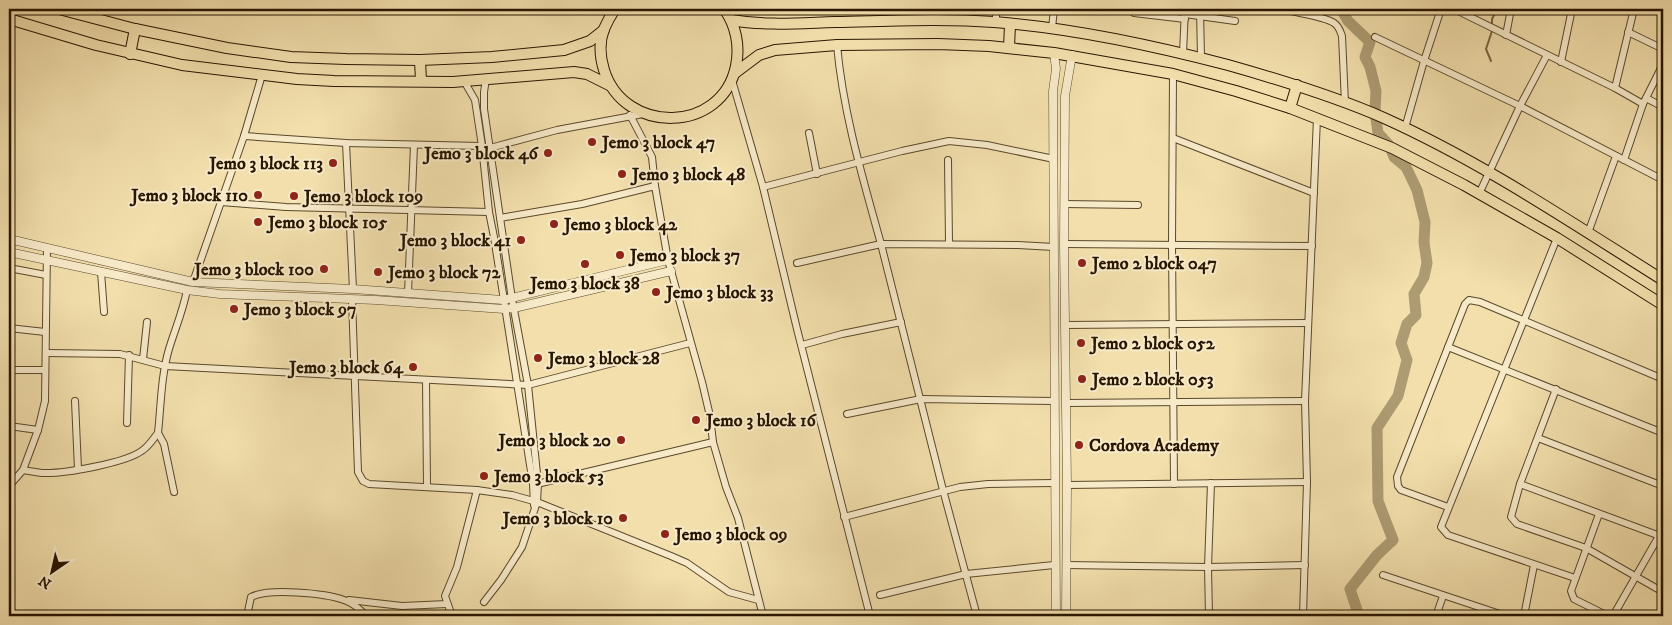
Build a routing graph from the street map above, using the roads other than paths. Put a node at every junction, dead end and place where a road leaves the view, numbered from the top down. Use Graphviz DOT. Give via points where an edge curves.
graph roads {
  1 [pos="59,9"];
  2 [pos="614,9"];
  3 [pos="937,9"];
  4 [pos="996,9"];
  5 [pos="1054,9"];
  6 [pos="1282,9"];
  7 [pos="1441,9"];
  8 [pos="1455,9"];
  9 [pos="1511,9"];
  10 [pos="1572,9"];
  11 [pos="1634,9"];
  12 [pos="1200,12"];
  13 [pos="729,13"];
  14 [pos="1134,13"];
  15 [pos="1185,14"];
  16 [pos="9,19"];
  17 [pos="938,20"];
  18 [pos="1234,21"];
  19 [pos="996,22"];
  20 [pos="1010,25"];
  21 [pos="1052,28"];
  22 [pos="135,29"];
  23 [pos="604,30"];
  24 [pos="1628,32"];
  25 [pos="1506,34"];
  26 [pos="1375,37"];
  27 [pos="837,45"];
  28 [pos="1009,47"];
  29 [pos="1663,49"];
  30 [pos="1054,52"];
  31 [pos="1183,53"];
  32 [pos="130,54"];
  33 [pos="1072,55"];
  34 [pos="1547,55"];
  35 [pos="1201,58"];
  36 [pos="420,60"];
  37 [pos="1424,61"];
  38 [pos="1561,62"];
  39 [pos="1663,64"];
  40 [pos="1173,74"];
  41 [pos="262,75"];
  42 [pos="733,77"];
  43 [pos="486,79"];
  44 [pos="421,81"];
  45 [pos="464,81"];
  46 [pos="1297,85"];
  47 [pos="611,86"];
  48 [pos="1615,88"];
  49 [pos="1645,101"];
  50 [pos="1345,103"];
  51 [pos="1520,106"];
  52 [pos="1663,107"];
  53 [pos="1290,108"];
  54 [pos="643,114"];
  55 [pos="630,116"];
  56 [pos="1317,118"];
  57 [pos="1405,128"];
  58 [pos="809,133"];
  59 [pos="244,136"];
  60 [pos="1173,138"];
  61 [pos="346,143"];
  62 [pos="414,145"];
  63 [pos="482,146"];
  64 [pos="490,148"];
  65 [pos="1616,156"];
  66 [pos="1054,158"];
  67 [pos="948,160"];
  68 [pos="1624,160"];
  69 [pos="858,163"];
  70 [pos="494,172"];
  71 [pos="1490,172"];
  72 [pos="485,173"];
  73 [pos="817,174"];
  74 [pos="1663,180"];
  75 [pos="655,186"];
  76 [pos="763,187"];
  77 [pos="1064,191"];
  78 [pos="1054,192"];
  79 [pos="1314,193"];
  80 [pos="1479,194"];
  81 [pos="221,202"];
  82 [pos="1064,204"];
  83 [pos="1138,205"];
  84 [pos="348,208"];
  85 [pos="411,211"];
  86 [pos="488,212"];
  87 [pos="500,218"];
  88 [pos="1588,233"];
  89 [pos="503,236"];
  90 [pos="494,237"];
  91 [pos="1558,238"];
  92 [pos="9,239"];
  93 [pos="881,244"];
  94 [pos="949,244"];
  95 [pos="1064,244"];
  96 [pos="1172,244"];
  97 [pos="1312,246"];
  98 [pos="1054,247"];
  99 [pos="47,248"];
  100 [pos="9,252"];
  101 [pos="668,260"];
  102 [pos="47,261"];
  103 [pos="797,263"];
  104 [pos="9,268"];
  105 [pos="672,271"];
  106 [pos="101,272"];
  107 [pos="46,275"];
  108 [pos="1663,280"];
  109 [pos="193,282"];
  110 [pos="220,284"];
  111 [pos="353,289"];
  112 [pos="187,290"];
  113 [pos="376,290"];
  114 [pos="408,293"];
  115 [pos="220,294"];
  116 [pos="352,299"];
  117 [pos="512,299"];
  118 [pos="376,300"];
  119 [pos="503,300"];
  120 [pos="1663,305"];
  121 [pos="514,308"];
  122 [pos="504,309"];
  123 [pos="104,312"];
  124 [pos="1523,320"];
  125 [pos="147,322"];
  126 [pos="901,322"];
  127 [pos="1173,323"];
  128 [pos="1308,323"];
  129 [pos="1065,325"];
  130 [pos="9,328"];
  131 [pos="45,332"];
  132 [pos="690,343"];
  133 [pos="802,345"];
  134 [pos="1448,347"];
  135 [pos="46,353"];
  136 [pos="130,355"];
  137 [pos="143,359"];
  138 [pos="166,366"];
  139 [pos="1504,369"];
  140 [pos="9,370"];
  141 [pos="44,370"];
  142 [pos="354,375"];
  143 [pos="1663,379"];
  144 [pos="426,380"];
  145 [pos="516,385"];
  146 [pos="528,385"];
  147 [pos="1556,389"];
  148 [pos="921,399"];
  149 [pos="75,401"];
  150 [pos="1054,401"];
  151 [pos="1305,401"];
  152 [pos="1066,402"];
  153 [pos="1174,403"];
  154 [pos="847,414"];
  155 [pos="127,423"];
  156 [pos="1054,425"];
  157 [pos="1067,425"];
  158 [pos="9,426"];
  159 [pos="38,430"];
  160 [pos="158,433"];
  161 [pos="1663,433"];
  162 [pos="1538,438"];
  163 [pos="713,442"];
  164 [pos="78,469"];
  165 [pos="23,470"];
  166 [pos="1307,482"];
  167 [pos="1055,483"];
  168 [pos="1211,483"];
  169 [pos="536,484"];
  170 [pos="1174,484"];
  171 [pos="1520,484"];
  172 [pos="1067,485"];
  173 [pos="9,486"];
  174 [pos="1663,486"];
  175 [pos="427,487"];
  176 [pos="477,490"];
  177 [pos="943,490"];
  178 [pos="174,492"];
  179 [pos="535,504"];
  180 [pos="1448,507"];
  181 [pos="1600,514"];
  182 [pos="844,517"];
  183 [pos="1661,533"];
  184 [pos="1586,548"];
  185 [pos="1066,564"];
  186 [pos="1054,565"];
  187 [pos="1305,565"];
  188 [pos="1534,565"];
  189 [pos="1208,567"];
  190 [pos="966,574"];
  191 [pos="1383,575"];
  192 [pos="1637,576"];
  193 [pos="1575,578"];
  194 [pos="1663,592"];
  195 [pos="880,595"];
  196 [pos="1443,596"];
  197 [pos="345,600"];
  198 [pos="758,600"];
  199 [pos="484,602"];
  200 [pos="447,604"];
  201 [pos="1502,615"];
  202 [pos="247,616"];
  203 [pos="366,616"];
  204 [pos="452,616"];
  205 [pos="763,616"];
  206 [pos="870,616"];
  207 [pos="977,616"];
  208 [pos="1056,616"];
  209 [pos="1066,616"];
  210 [pos="1209,616"];
  211 [pos="1303,616"];
  212 [pos="1436,616"];
  213 [pos="1524,616"];
  214 [pos="1608,616"];
  215 [pos="1613,616"];
  1 -- 22 [label="main road"];
  2 -- 23 [label="main road"];
  3 -- 17 [label="street"];
  4 -- 19 [label="street"];
  5 -- 21 [label="street"];
  6 -- 50 [label="street" via="1326,19 1339,28"];
  7 -- 37 [label="street"];
  8 -- 25 [label="street"];
  9 -- 25 [label="street"];
  10 -- 38 [label="street"];
  11 -- 24 [label="street"];
  12 -- 15 [label="street"];
  12 -- 18 [label="street"];
  12 -- 35 [label="street"];
  13 -- 17 [label="main road" via="769,24"];
  13 -- 42 [label="main road" via="737,37 738,55"];
  14 -- 15 [label="street"];
  15 -- 31 [label="street"];
  16 -- 32 [label="main road"];
  17 -- 19 [label="main road"];
  19 -- 20 [label="main road"];
  20 -- 21 [label="main road"];
  20 -- 28 [label="main road"];
  21 -- 31 [label="main road"];
  22 -- 32 [label="main road"];
  22 -- 36 [label="main road" via="291,57"];
  23 -- 36 [label="main road" via="590,40 564,50"];
  23 -- 47 [label="main road" via="602,64"];
  24 -- 29 [label="street"];
  24 -- 48 [label="street"];
  25 -- 34 [label="street"];
  26 -- 37 [label="street"];
  27 -- 28 [label="main road"];
  27 -- 42 [label="main road" via="775,50 759,55"];
  27 -- 69 [label="street" via="839,72"];
  28 -- 30 [label="main road"];
  30 -- 33 [label="main road"];
  30 -- 66 [label="street"];
  31 -- 35 [label="main road"];
  32 -- 41 [label="main road" via="182,65"];
  33 -- 40 [label="main road"];
  33 -- 77 [label="street" via="1065,96"];
  34 -- 38 [label="street"];
  34 -- 51 [label="street"];
  35 -- 46 [label="main road"];
  36 -- 44 [label="main road"];
  37 -- 51 [label="street"];
  37 -- 57 [label="street"];
  38 -- 48 [label="street"];
  39 -- 49 [label="street"];
  40 -- 53 [label="main road"];
  40 -- 60 [label="street"];
  41 -- 44 [label="main road" via="334,81"];
  41 -- 59 [label="street"];
  42 -- 54 [label="main road" via="716,101 694,115 668,119"];
  42 -- 76 [label="street"];
  43 -- 45 [label="main road"];
  43 -- 47 [label="main road" via="574,72 587,74"];
  43 -- 64 [label="street" via="484,100"];
  44 -- 45 [label="main road"];
  45 -- 63 [label="street" via="475,100"];
  46 -- 50 [label="main road"];
  46 -- 53 [label="main road"];
  47 -- 54 [label="main road" via="630,107"];
  48 -- 49 [label="street"];
  49 -- 52 [label="street"];
  49 -- 68 [label="street"];
  50 -- 57 [label="main road"];
  51 -- 65 [label="street"];
  51 -- 71 [label="street"];
  53 -- 56 [label="main road"];
  54 -- 55 [label="street"];
  55 -- 64 [label="street" via="557,130"];
  55 -- 75 [label="street" via="650,152"];
  56 -- 79 [label="street"];
  56 -- 80 [label="main road" via="1392,148"];
  57 -- 71 [label="main road"];
  58 -- 73 [label="street"];
  59 -- 61 [label="street"];
  59 -- 81 [label="street"];
  60 -- 79 [label="street"];
  60 -- 96 [label="street"];
  61 -- 62 [label="street"];
  61 -- 84 [label="street"];
  62 -- 63 [label="street"];
  62 -- 85 [label="street"];
  63 -- 72 [label="street"];
  64 -- 70 [label="street"];
  65 -- 68 [label="street"];
  65 -- 88 [label="street"];
  66 -- 69 [label="street" via="949,141"];
  66 -- 78 [label="street"];
  67 -- 94 [label="street"];
  68 -- 74 [label="street"];
  69 -- 73 [label="street"];
  69 -- 93 [label="street"];
  70 -- 72 [label="street"];
  70 -- 87 [label="street"];
  71 -- 80 [label="street"];
  71 -- 88 [label="main road"];
  72 -- 86 [label="street"];
  73 -- 76 [label="street"];
  75 -- 87 [label="street" via="582,204"];
  75 -- 101 [label="street"];
  76 -- 133 [label="street"];
  77 -- 78 [label="street"];
  77 -- 82 [label="street"];
  78 -- 98 [label="street"];
  79 -- 97 [label="street"];
  80 -- 91 [label="main road"];
  81 -- 84 [label="street"];
  81 -- 109 [label="street"];
  82 -- 83 [label="street"];
  82 -- 95 [label="street"];
  84 -- 85 [label="street"];
  84 -- 111 [label="street"];
  85 -- 86 [label="street"];
  85 -- 114 [label="street"];
  86 -- 90 [label="street"];
  87 -- 89 [label="street"];
  88 -- 108 [label="main road"];
  89 -- 90 [label="street"];
  89 -- 117 [label="street"];
  90 -- 119 [label="street"];
  91 -- 120 [label="main road"];
  91 -- 124 [label="street"];
  92 -- 99 [label="street"];
  93 -- 94 [label="street"];
  93 -- 103 [label="street"];
  93 -- 126 [label="street"];
  94 -- 98 [label="street"];
  95 -- 96 [label="street"];
  95 -- 129 [label="street"];
  96 -- 97 [label="street"];
  96 -- 127 [label="street"];
  97 -- 128 [label="street"];
  98 -- 150 [label="street"];
  99 -- 102 [label="street"];
  99 -- 109 [label="street"];
  100 -- 102 [label="street"];
  101 -- 105 [label="street"];
  101 -- 117 [label="street"];
  102 -- 106 [label="street"];
  102 -- 107 [label="street"];
  104 -- 107 [label="street"];
  105 -- 121 [label="street"];
  105 -- 132 [label="street"];
  106 -- 112 [label="street"];
  106 -- 123 [label="street"];
  107 -- 131 [label="street"];
  109 -- 110 [label="street"];
  110 -- 111 [label="street"];
  110 -- 115 [label="street"];
  111 -- 113 [label="street"];
  112 -- 115 [label="street"];
  112 -- 138 [label="street"];
  113 -- 114 [label="street"];
  113 -- 118 [label="street"];
  114 -- 119 [label="street"];
  115 -- 116 [label="street"];
  116 -- 118 [label="street"];
  116 -- 142 [label="street"];
  117 -- 119 [label="street"];
  117 -- 121 [label="street"];
  118 -- 122 [label="street"];
  119 -- 122 [label="street"];
  121 -- 122 [label="street"];
  121 -- 146 [label="street"];
  122 -- 145 [label="street"];
  124 -- 134 [label="street" via="1469,300"];
  124 -- 139 [label="street"];
  124 -- 143 [label="street"];
  125 -- 137 [label="street"];
  126 -- 133 [label="street"];
  126 -- 148 [label="street"];
  127 -- 128 [label="street"];
  127 -- 129 [label="street"];
  127 -- 153 [label="street"];
  128 -- 151 [label="street"];
  129 -- 152 [label="street"];
  130 -- 131 [label="street"];
  131 -- 135 [label="street"];
  132 -- 146 [label="street"];
  132 -- 163 [label="street" via="710,416"];
  133 -- 182 [label="street"];
  134 -- 139 [label="street"];
  134 -- 180 [label="street" via="1397,482 1401,490"];
  135 -- 136 [label="street"];
  135 -- 141 [label="street"];
  136 -- 137 [label="street"];
  136 -- 155 [label="street"];
  137 -- 138 [label="street"];
  138 -- 142 [label="street"];
  138 -- 160 [label="street"];
  139 -- 147 [label="street"];
  139 -- 180 [label="street"];
  140 -- 141 [label="street"];
  141 -- 159 [label="street" via="44,401"];
  142 -- 144 [label="street"];
  142 -- 175 [label="street" via="360,476 369,484"];
  144 -- 145 [label="street"];
  144 -- 175 [label="street"];
  145 -- 146 [label="street"];
  145 -- 169 [label="street"];
  146 -- 169 [label="street"];
  147 -- 161 [label="street"];
  147 -- 162 [label="street"];
  148 -- 150 [label="street"];
  148 -- 154 [label="street"];
  148 -- 177 [label="street"];
  149 -- 164 [label="street"];
  150 -- 156 [label="street"];
  151 -- 153 [label="street"];
  151 -- 166 [label="street"];
  152 -- 153 [label="street"];
  152 -- 157 [label="street"];
  153 -- 170 [label="street"];
  156 -- 157 [label="street"];
  156 -- 167 [label="street"];
  157 -- 172 [label="street"];
  158 -- 159 [label="street"];
  159 -- 165 [label="street"];
  160 -- 164 [label="street" via="134,456"];
  160 -- 178 [label="street" via="164,444"];
  162 -- 171 [label="street"];
  162 -- 174 [label="street"];
  163 -- 169 [label="street"];
  163 -- 198 [label="street" via="738,518"];
  164 -- 165 [label="street" via="42,473"];
  165 -- 173 [label="street"];
  166 -- 168 [label="street"];
  166 -- 187 [label="street"];
  167 -- 177 [label="street" via="988,484"];
  167 -- 186 [label="street"];
  168 -- 170 [label="street"];
  168 -- 189 [label="street"];
  169 -- 179 [label="street"];
  170 -- 172 [label="street"];
  171 -- 181 [label="street"];
  171 -- 184 [label="street" via="1511,517 1513,521"];
  172 -- 185 [label="street"];
  175 -- 176 [label="street"];
  176 -- 179 [label="street" via="512,495"];
  176 -- 200 [label="street" via="457,567 445,596"];
  177 -- 182 [label="street"];
  177 -- 190 [label="street"];
  179 -- 198 [label="street" via="676,558 729,592"];
  179 -- 199 [label="street" via="522,547"];
  180 -- 188 [label="street" via="1441,527 1448,534"];
  181 -- 183 [label="street"];
  181 -- 184 [label="street"];
  182 -- 206 [label="street"];
  183 -- 192 [label="street"];
  184 -- 192 [label="street"];
  184 -- 193 [label="street"];
  185 -- 189 [label="street"];
  185 -- 209 [label="street"];
  186 -- 190 [label="street"];
  186 -- 208 [label="street"];
  187 -- 189 [label="street"];
  187 -- 211 [label="street"];
  188 -- 193 [label="street"];
  188 -- 213 [label="street"];
  189 -- 210 [label="street"];
  190 -- 195 [label="street"];
  190 -- 207 [label="street"];
  191 -- 196 [label="street"];
  192 -- 194 [label="street"];
  192 -- 215 [label="street"];
  193 -- 214 [label="street" via="1571,591 1574,599"];
  196 -- 201 [label="street"];
  196 -- 212 [label="street"];
  197 -- 200 [label="street" via="402,606"];
  197 -- 202 [label="street" via="304,592 255,595 249,602"];
  197 -- 203 [label="street"];
  198 -- 205 [label="street"];
  200 -- 204 [label="street"];
}
